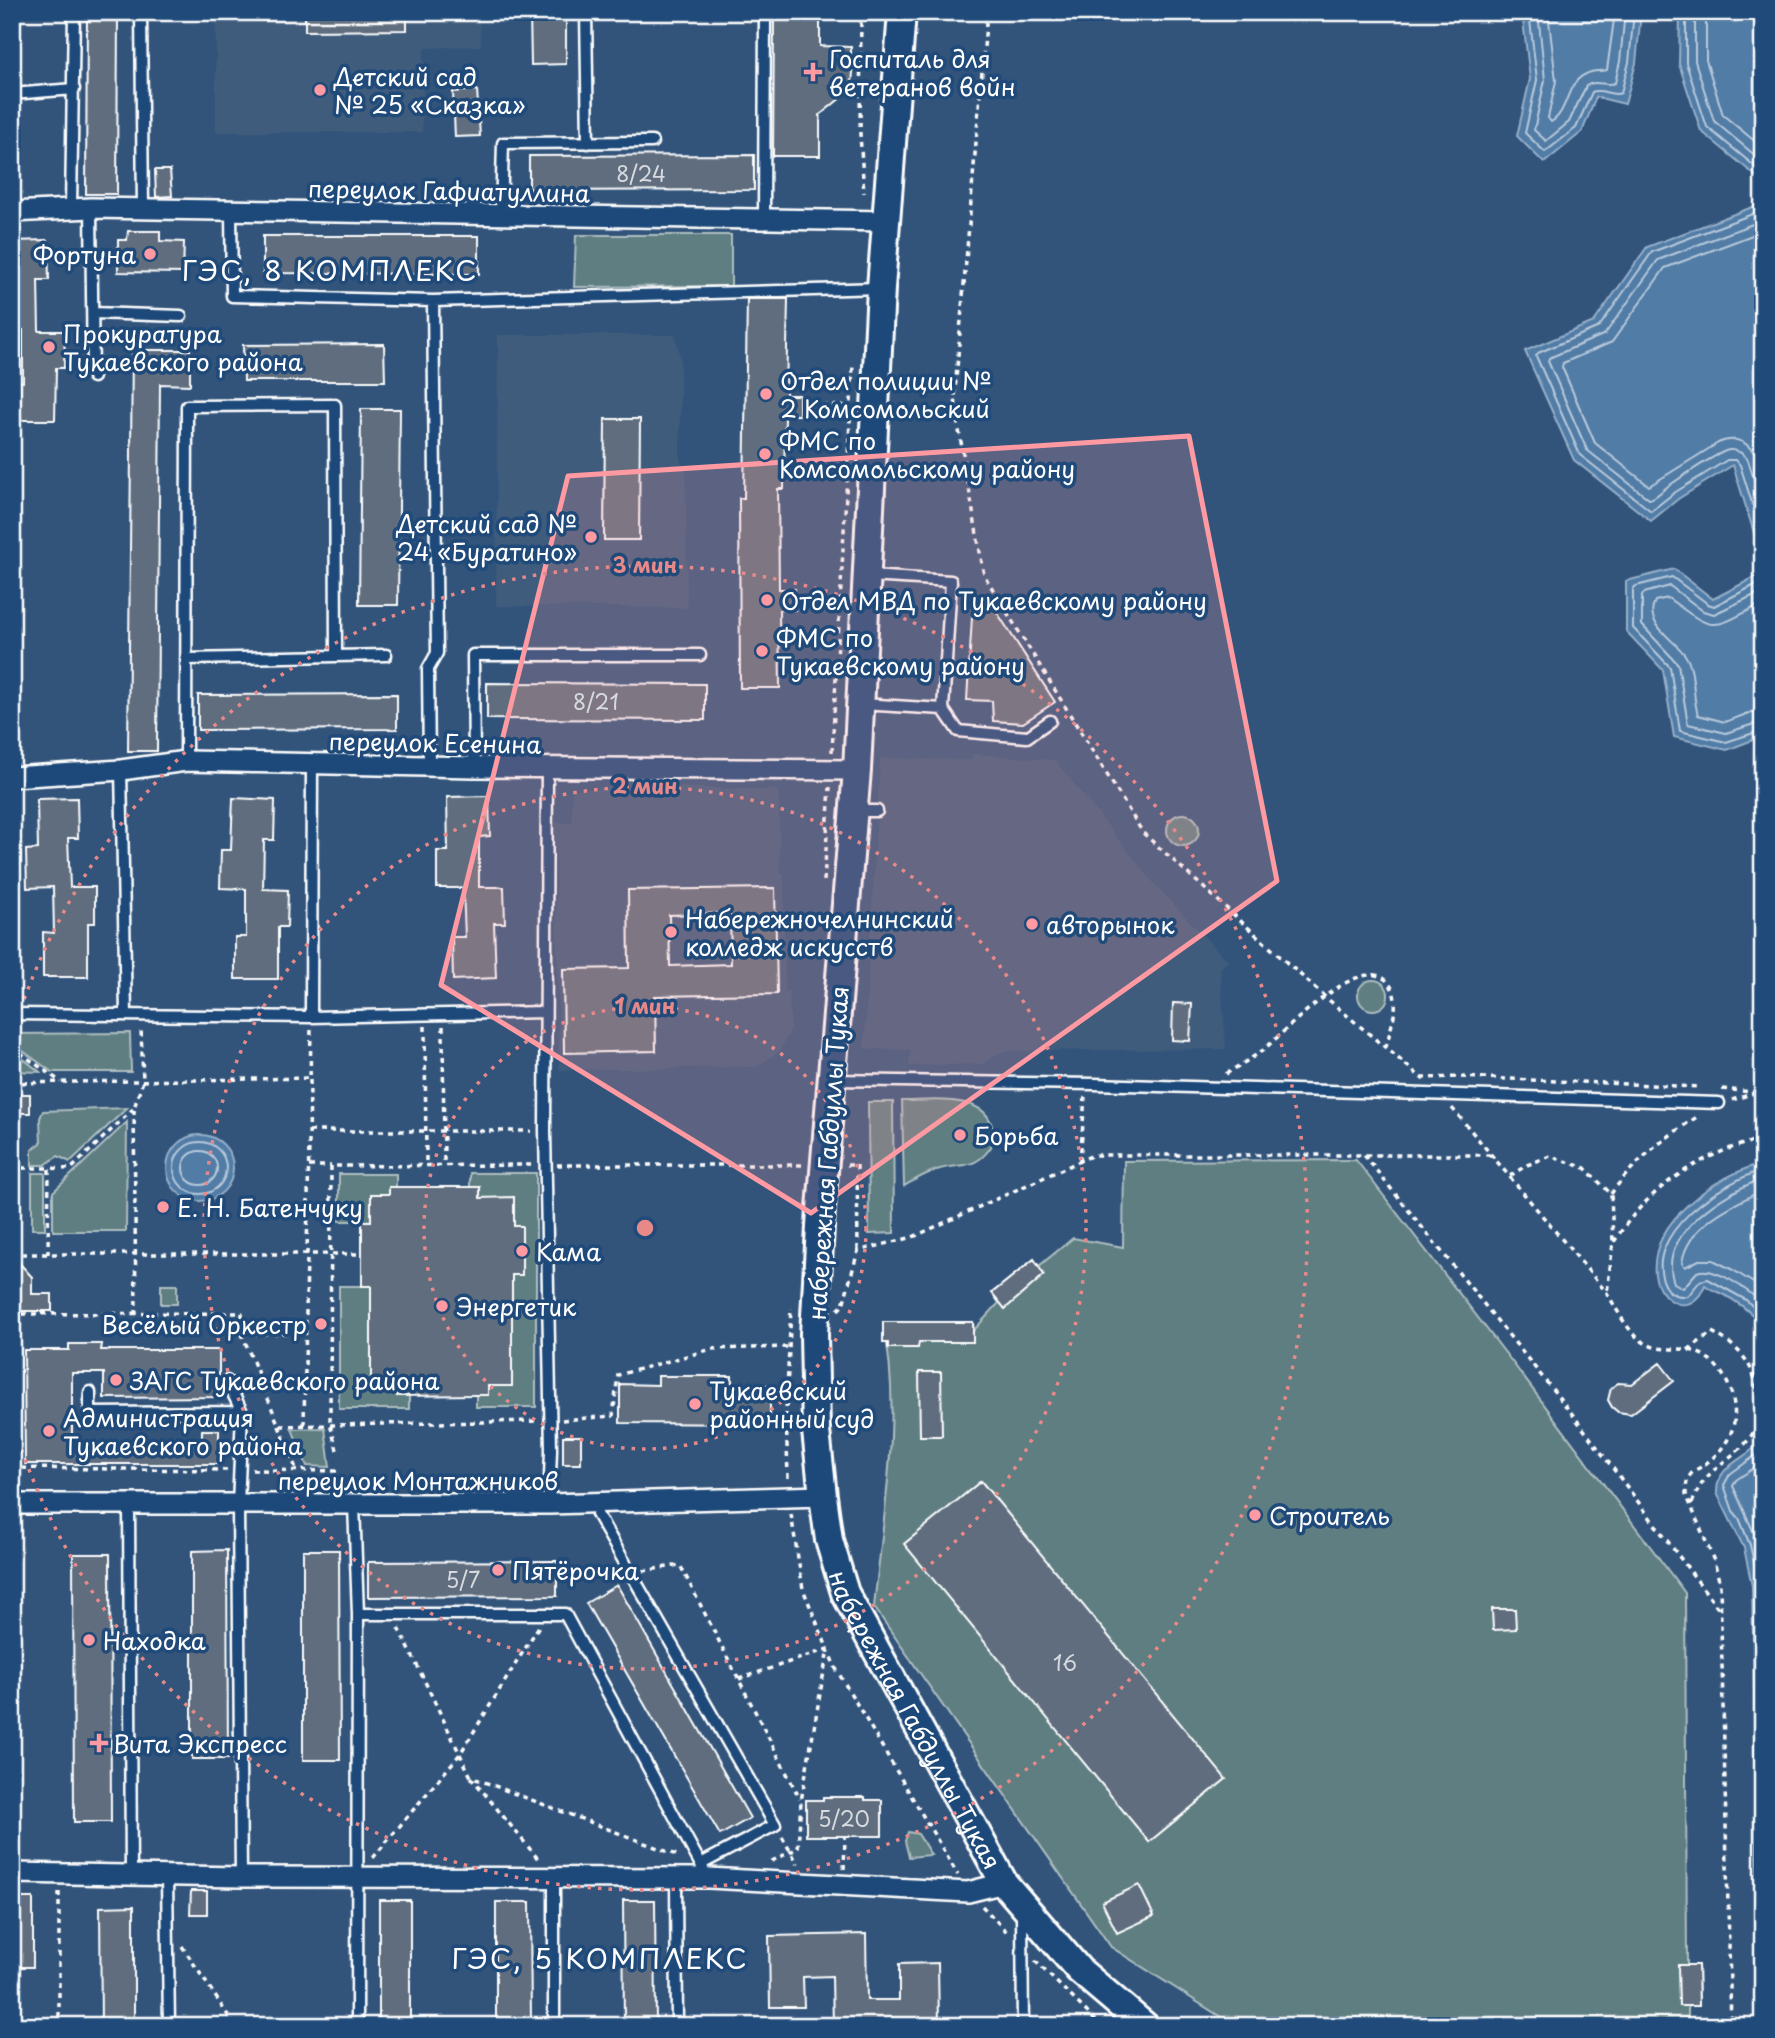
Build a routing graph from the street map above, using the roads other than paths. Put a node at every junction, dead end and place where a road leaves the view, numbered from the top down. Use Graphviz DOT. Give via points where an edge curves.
graph roads {
  1 [pos="74,12"];
  2 [pos="141,12"];
  3 [pos="586,12"];
  4 [pos="765,12"];
  5 [pos="902,12"];
  6 [pos="74,89"];
  7 [pos="12,94"];
  8 [pos="652,142"];
  9 [pos="588,143"];
  10 [pos="71,208"];
  11 [pos="92,208"];
  12 [pos="143,209"];
  13 [pos="231,211"];
  14 [pos="12,212"];
  15 [pos="501,215"];
  16 [pos="764,219"];
  17 [pos="886,221"];
  18 [pos="881,288"];
  19 [pos="433,301"];
  20 [pos="93,313"];
  21 [pos="181,316"];
  22 [pos="93,377"];
  23 [pos="867,576"];
  24 [pos="386,655"];
  25 [pos="700,655"];
  26 [pos="336,656"];
  27 [pos="186,659"];
  28 [pos="860,704"];
  29 [pos="943,709"];
  30 [pos="1051,721"];
  31 [pos="186,761"];
  32 [pos="312,764"];
  33 [pos="429,766"];
  34 [pos="474,767"];
  35 [pos="547,768"];
  36 [pos="121,770"];
  37 [pos="857,770"];
  38 [pos="12,777"];
  39 [pos="545,1012"];
  40 [pos="12,1014"];
  41 [pos="126,1014"];
  42 [pos="311,1017"];
  43 [pos="832,1080"];
  44 [pos="1719,1103"];
  45 [pos="227,1381"];
  46 [pos="90,1392"];
  47 [pos="242,1412"];
  48 [pos="823,1496"];
  49 [pos="12,1504"];
  50 [pos="129,1504"];
  51 [pos="354,1504"];
  52 [pos="549,1504"];
  53 [pos="238,1505"];
  54 [pos="597,1514"];
  55 [pos="358,1614"];
  56 [pos="705,1871"];
  57 [pos="12,1873"];
  58 [pos="131,1876"];
  59 [pos="358,1876"];
  60 [pos="167,1877"];
  61 [pos="241,1877"];
  62 [pos="554,1878"];
  63 [pos="676,1879"];
  64 [pos="1004,1883"];
  65 [pos="1023,1906"];
  66 [pos="169,2026"];
  67 [pos="357,2026"];
  68 [pos="554,2026"];
  69 [pos="677,2026"];
  70 [pos="1023,2026"];
  71 [pos="1145,2026"];
  1 -- 6 [label="lane"];
  2 -- 12 [label="lane"];
  3 -- 9 [label="lane"];
  4 -- 16 [label="lane"];
  5 -- 17 [label="main road, набережная Габдуллы Тукая"];
  6 -- 7 [label="lane"];
  6 -- 10 [label="lane"];
  8 -- 9 [label="lane"];
  9 -- 15 [label="lane" via="503,143"];
  10 -- 11 [label="street, переулок Гафиатуллина"];
  10 -- 14 [label="street, переулок Гафиатуллина"];
  11 -- 12 [label="street, переулок Гафиатуллина"];
  11 -- 20 [label="lane"];
  12 -- 13 [label="street, переулок Гафиатуллина"];
  13 -- 15 [label="street, переулок Гафиатуллина"];
  13 -- 19 [label="lane" via="232,296"];
  15 -- 16 [label="street, переулок Гафиатуллина"];
  16 -- 17 [label="street, переулок Гафиатуллина"];
  17 -- 18 [label="main road, набережная Габдуллы Тукая"];
  18 -- 19 [label="lane"];
  18 -- 23 [label="main road, набережная Габдуллы Тукая"];
  19 -- 33 [label="lane" via="437,653 428,668"];
  20 -- 21 [label="lane"];
  20 -- 22 [label="lane"];
  23 -- 28 [label="main road, набережная Габдуллы Тукая"];
  23 -- 29 [label="lane" via="951,581"];
  24 -- 26 [label="lane"];
  25 -- 34 [label="lane" via="473,655"];
  26 -- 27 [label="lane"];
  26 -- 27 [label="lane" via="335,405 187,406"];
  27 -- 31 [label="lane"];
  28 -- 29 [label="lane"];
  28 -- 37 [label="main road, набережная Габдуллы Тукая"];
  29 -- 30 [label="lane" via="958,731 1027,737"];
  31 -- 32 [label="street, переулок Есенина"];
  31 -- 36 [label="street, переулок Есенина"];
  32 -- 33 [label="street, переулок Есенина"];
  32 -- 42 [label="lane"];
  33 -- 34 [label="street, переулок Есенина"];
  34 -- 35 [label="street, переулок Есенина"];
  35 -- 37 [label="street, переулок Есенина"];
  35 -- 39 [label="lane"];
  36 -- 38 [label="street, переулок Есенина"];
  36 -- 41 [label="lane"];
  37 -- 43 [label="main road, набережная Габдуллы Тукая" via="865,811"];
  39 -- 42 [label="lane"];
  39 -- 52 [label="lane"];
  40 -- 41 [label="lane"];
  41 -- 42 [label="lane"];
  43 -- 44 [label="lane"];
  43 -- 48 [label="main road, набережная Габдуллы Тукая" via="814,1344"];
  45 -- 47 [label="lane"];
  46 -- 47 [label="lane" via="90,1413"];
  47 -- 53 [label="lane"];
  48 -- 52 [label="street, переулок Монтажников"];
  48 -- 64 [label="main road, набережная Габдуллы Тукая" via="829,1540 845,1593"];
  49 -- 50 [label="street, переулок Монтажников"];
  50 -- 53 [label="street, переулок Монтажников"];
  50 -- 58 [label="lane"];
  51 -- 52 [label="street, переулок Монтажников"];
  51 -- 53 [label="street, переулок Монтажников"];
  51 -- 55 [label="lane"];
  53 -- 61 [label="lane"];
  54 -- 56 [label="lane" via="775,1825"];
  55 -- 56 [label="lane" via="565,1614"];
  55 -- 59 [label="lane"];
  56 -- 63 [label="street"];
  56 -- 64 [label="street" via="810,1884 968,1892"];
  57 -- 58 [label="street"];
  58 -- 60 [label="street"];
  59 -- 61 [label="street"];
  59 -- 62 [label="street"];
  59 -- 67 [label="lane"];
  60 -- 61 [label="street"];
  60 -- 66 [label="lane"];
  62 -- 63 [label="street"];
  62 -- 68 [label="lane"];
  63 -- 69 [label="lane"];
  64 -- 65 [label="main road, набережная Габдуллы Тукая"];
  65 -- 70 [label="lane"];
  65 -- 71 [label="main road, набережная Габдуллы Тукая" via="1079,1970"];
}
